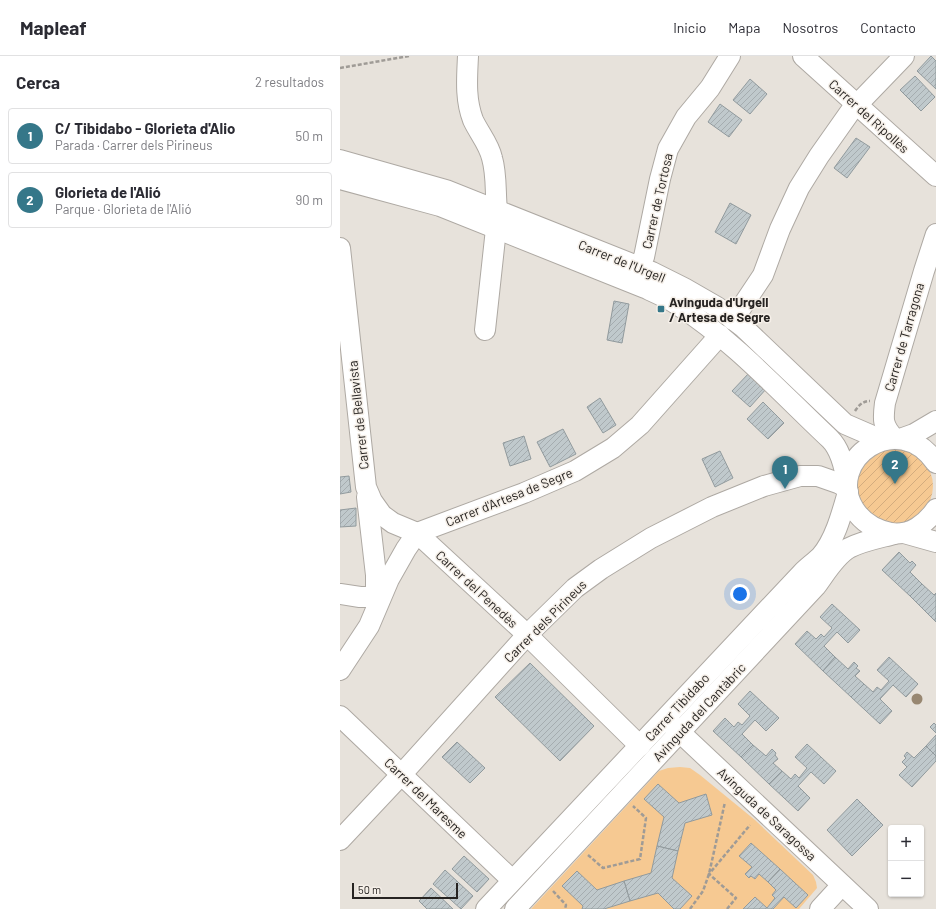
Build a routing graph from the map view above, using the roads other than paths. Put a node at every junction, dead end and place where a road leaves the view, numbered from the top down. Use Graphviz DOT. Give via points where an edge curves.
graph roads {
  1 [pos="468,56"];
  2 [pos="730,56"];
  3 [pos="803,56"];
  4 [pos="904,56"];
  5 [pos="858,105"];
  6 [pos="340,160"];
  7 [pos="936,176"];
  8 [pos="340,179"];
  9 [pos="496,220"];
  10 [pos="936,234"];
  11 [pos="340,248"];
  12 [pos="638,266"];
  13 [pos="733,320"];
  14 [pos="484,330"];
  15 [pos="720,335"];
  16 [pos="936,421"];
  17 [pos="894,439"];
  18 [pos="936,463"];
  19 [pos="366,487"];
  20 [pos="848,488"];
  21 [pos="936,509"];
  22 [pos="417,533"];
  23 [pos="899,533"];
  24 [pos="936,542"];
  25 [pos="340,594"];
  26 [pos="376,597"];
  27 [pos="372,621"];
  28 [pos="527,635"];
  29 [pos="340,670"];
  30 [pos="340,716"];
  31 [pos="665,719"];
  32 [pos="680,732"];
  33 [pos="640,746"];
  34 [pos="401,774"];
  35 [pos="340,840"];
  36 [pos="512,880"];
  37 [pos="842,885"];
  38 [pos="486,909"];
  39 [pos="515,909"];
  40 [pos="820,909"];
  41 [pos="868,909"];
  1 -- 9 [label="street" via="468,100 474,120 493,159"];
  2 -- 12 [label="street, Carrer de Tortosa" via="710,88 686,117 668,149 644,258"];
  3 -- 5 [label="street, Carrer del Ripollès"];
  4 -- 5 [label="street"];
  5 -- 7 [label="street, Carrer del Ripollès"];
  5 -- 13 [label="street" via="850,112 799,188 763,275"];
  6 -- 9 [label="street, Carrer de l'Urgell" via="446,190"];
  8 -- 9 [label="street, Carrer de l'Urgell"];
  9 -- 12 [label="street, Carrer de l'Urgell"];
  9 -- 14 [label="street"];
  9 -- 15 [label="street, Carrer de l'Urgell" via="645,288 676,304"];
  10 -- 17 [label="street, Carrer de Tarragona" via="885,403 883,420"];
  11 -- 19 [label="street, Carrer de Bellavista"];
  12 -- 13 [label="street, Carrer de l'Urgell" via="684,288 717,307"];
  13 -- 17 [label="street, Carrer de l'Urgell" via="845,424 875,438"];
  15 -- 20 [label="street, Carrer de l'Urgell" via="835,444"];
  15 -- 22 [label="street, Carrer d'Artesa de Segre" via="640,425 613,448 568,475"];
  16 -- 17 [label="street, Carrer Tibidabo" via="914,434"];
  17 -- 18 [label="street, Carrer de l'Urgell" via="908,440 920,446"];
  17 -- 20 [label="street, Carrer Tibidabo" via="875,443 864,450 850,471"];
  19 -- 22 [label="street, Carrer de Bellavista" via="382,515 393,523"];
  19 -- 26 [label="street, Carrer de Bellavista"];
  20 -- 23 [label="street, Carrer de l'Urgell" via="852,506 869,526 881,532"];
  20 -- 28 [label="street, Carrer dels Pirineus" via="818,476 800,476 764,486 712,507 651,538 600,569 575,588"];
  20 -- 31 [label="street, Carrer Tibidabo" via="844,506 826,549"];
  21 -- 23 [label="street, Avinguda del Cantàbric" via="918,528"];
  22 -- 27 [label="street" via="389,579"];
  22 -- 28 [label="street, Carrer del Penedès"];
  23 -- 24 [label="street, Carrer de l'Urgell"];
  23 -- 32 [label="street, Avinguda del Cantàbric" via="848,549"];
  25 -- 26 [label="street"];
  26 -- 27 [label="street, Carrer de Bellavista"];
  27 -- 29 [label="street"];
  28 -- 33 [label="street, Carrer del Penedès"];
  28 -- 34 [label="street, Carrer dels Pirineus"];
  30 -- 34 [label="street, Carrer del Maresme"];
  31 -- 32 [label="street, Avinguda de Saragossa"];
  31 -- 33 [label="street, Carrer Tibidabo"];
  32 -- 37 [label="street, Avinguda de Saragossa"];
  32 -- 39 [label="street, Avinguda del Cantàbric"];
  33 -- 36 [label="street, Carrer Tibidabo"];
  34 -- 35 [label="street, Carrer dels Pirineus"];
  34 -- 36 [label="street, Carrer del Maresme"];
  36 -- 38 [label="street, Carrer Tibidabo"];
  37 -- 40 [label="street"];
  37 -- 41 [label="street, Avinguda de Saragossa"];
}
